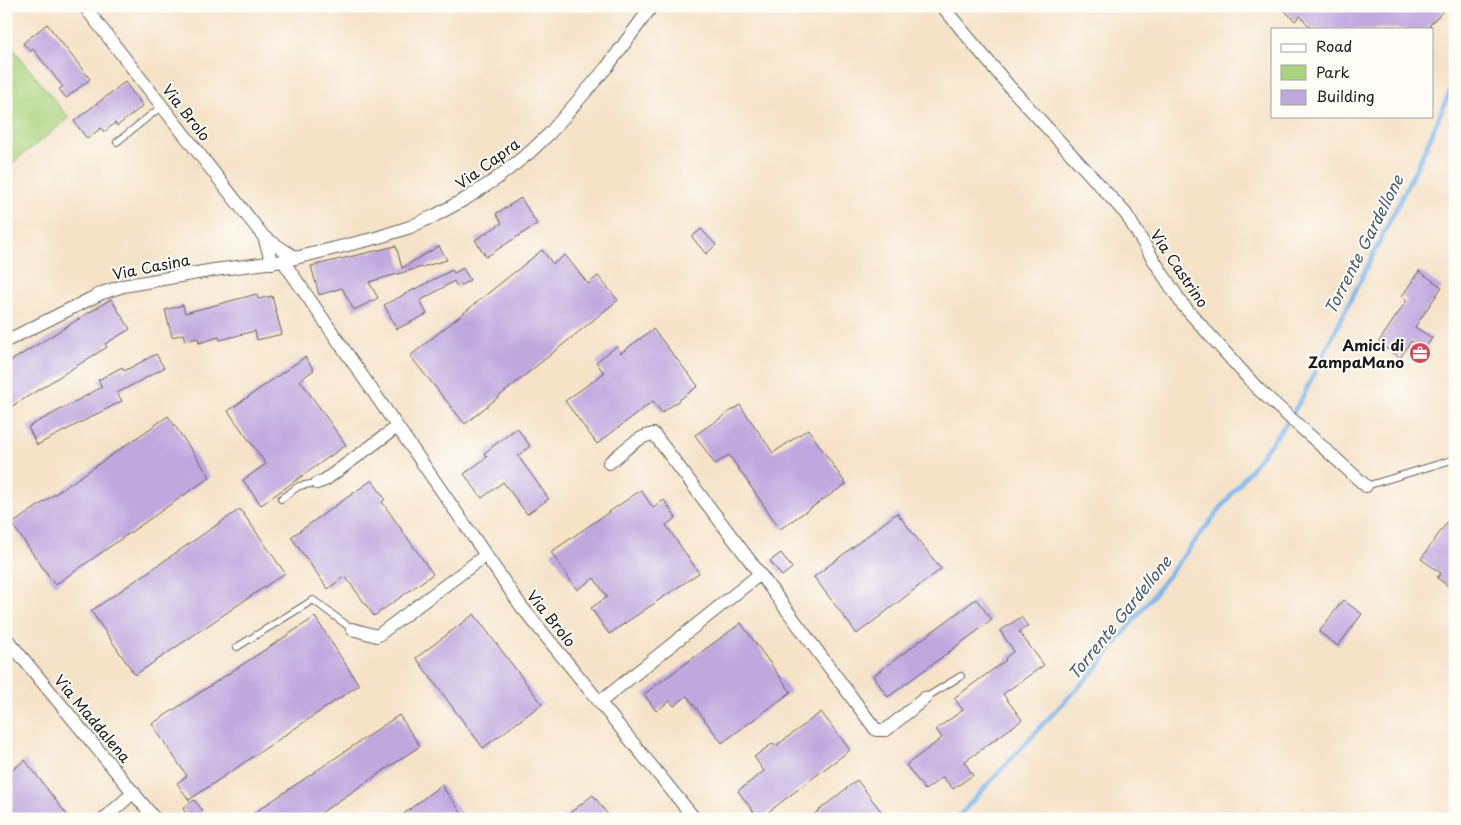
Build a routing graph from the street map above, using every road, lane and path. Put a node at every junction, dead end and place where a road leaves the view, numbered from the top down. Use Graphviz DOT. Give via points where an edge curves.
graph roads {
  1 [pos="84,6"];
  2 [pos="652,6"];
  3 [pos="942,6"];
  4 [pos="162,106"];
  5 [pos="116,142"];
  6 [pos="264,237"];
  7 [pos="296,258"];
  8 [pos="277,262"];
  9 [pos="6,341"];
  10 [pos="397,427"];
  11 [pos="1455,459"];
  12 [pos="609,463"];
  13 [pos="316,483"];
  14 [pos="1366,486"];
  15 [pos="281,500"];
  16 [pos="486,555"];
  17 [pos="760,574"];
  18 [pos="352,630"];
  19 [pos="6,638"];
  20 [pos="237,647"];
  21 [pos="961,676"];
  22 [pos="925,698"];
  23 [pos="600,702"];
  24 [pos="134,792"];
  25 [pos="104,819"];
  26 [pos="155,819"];
  27 [pos="695,819"];
  1 -- 4 [label="street, Via Brolo"];
  2 -- 7 [label="street, Via Capra" via="570,112 530,152 496,179 410,227"];
  3 -- 14 [label="street, Via Castrino" via="1008,85 1126,214 1182,304 1257,388"];
  4 -- 5 [label="lane"];
  4 -- 6 [label="street, Via Brolo"];
  6 -- 7 [label="street, Via Brolo"];
  6 -- 8 [label="street, Via Brolo"];
  7 -- 8 [label="street, Via Capra"];
  8 -- 9 [label="street, Via Casina" via="123,286 102,293"];
  8 -- 10 [label="street, Via Brolo"];
  10 -- 13 [label="street" via="325,480"];
  10 -- 16 [label="street, Via Brolo"];
  11 -- 14 [label="lane, Via Castrino"];
  12 -- 17 [label="street" via="647,434 654,434"];
  13 -- 15 [label="lane" via="299,486"];
  16 -- 18 [label="street" via="376,636"];
  16 -- 23 [label="street, Via Brolo" via="521,606"];
  17 -- 22 [label="street" via="876,730 886,730"];
  17 -- 23 [label="street"];
  18 -- 20 [label="lane" via="313,600"];
  19 -- 24 [label="street, Via Maddalena"];
  21 -- 22 [label="lane"];
  23 -- 27 [label="street, Via Brolo"];
  24 -- 25 [label="street"];
  24 -- 26 [label="street, Via Maddalena"];
}
